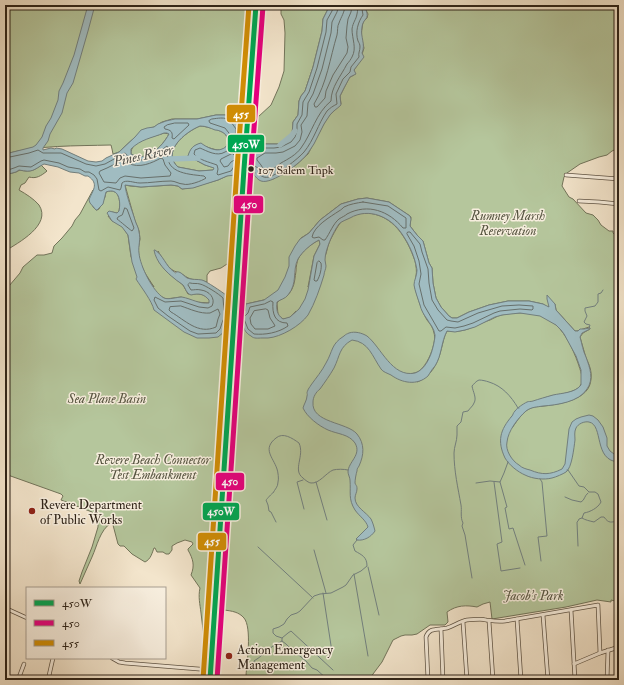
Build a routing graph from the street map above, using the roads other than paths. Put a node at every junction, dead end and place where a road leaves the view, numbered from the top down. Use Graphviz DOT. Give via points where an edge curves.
graph roads {
  1 [pos="256,5"];
  2 [pos="261,5"];
  3 [pos="248,148"];
  4 [pos="566,175"];
  5 [pos="619,179"];
  6 [pos="579,201"];
  7 [pos="619,204"];
  8 [pos="236,322"];
  9 [pos="5,608"];
  10 [pos="571,610"];
  11 [pos="543,615"];
  12 [pos="26,618"];
  13 [pos="517,619"];
  14 [pos="489,621"];
  15 [pos="462,622"];
  16 [pos="441,629"];
  17 [pos="619,647"];
  18 [pos="608,650"];
  19 [pos="600,653"];
  20 [pos="53,659"];
  21 [pos="114,659"];
  22 [pos="24,664"];
  23 [pos="574,664"];
  24 [pos="211,670"];
  25 [pos="18,680"];
  26 [pos="48,680"];
  27 [pos="210,680"];
  28 [pos="215,680"];
  29 [pos="428,680"];
  30 [pos="443,680"];
  31 [pos="467,680"];
  32 [pos="493,680"];
  33 [pos="520,680"];
  34 [pos="548,680"];
  35 [pos="575,680"];
  36 [pos="608,680"];
  1 -- 3 [label="main road"];
  2 -- 3 [label="main road"];
  3 -- 8 [label="main road"];
  4 -- 5 [label="street"];
  6 -- 7 [label="street"];
  8 -- 24 [label="main road"];
  8 -- 28 [label="main road"];
  9 -- 12 [label="street"];
  10 -- 11 [label="street"];
  10 -- 19 [label="street" via="598,605"];
  10 -- 23 [label="street"];
  11 -- 13 [label="street"];
  11 -- 34 [label="street"];
  13 -- 14 [label="street"];
  13 -- 33 [label="street"];
  14 -- 15 [label="street" via="486,619"];
  14 -- 32 [label="street"];
  15 -- 16 [label="street"];
  15 -- 31 [label="street"];
  16 -- 29 [label="street" via="430,631 426,637"];
  16 -- 30 [label="street"];
  17 -- 18 [label="street"];
  18 -- 19 [label="street"];
  18 -- 36 [label="street"];
  19 -- 23 [label="street"];
  20 -- 26 [label="street"];
  21 -- 24 [label="street" via="125,664"];
  22 -- 25 [label="street"];
  23 -- 35 [label="street"];
  24 -- 27 [label="main road"];
}
